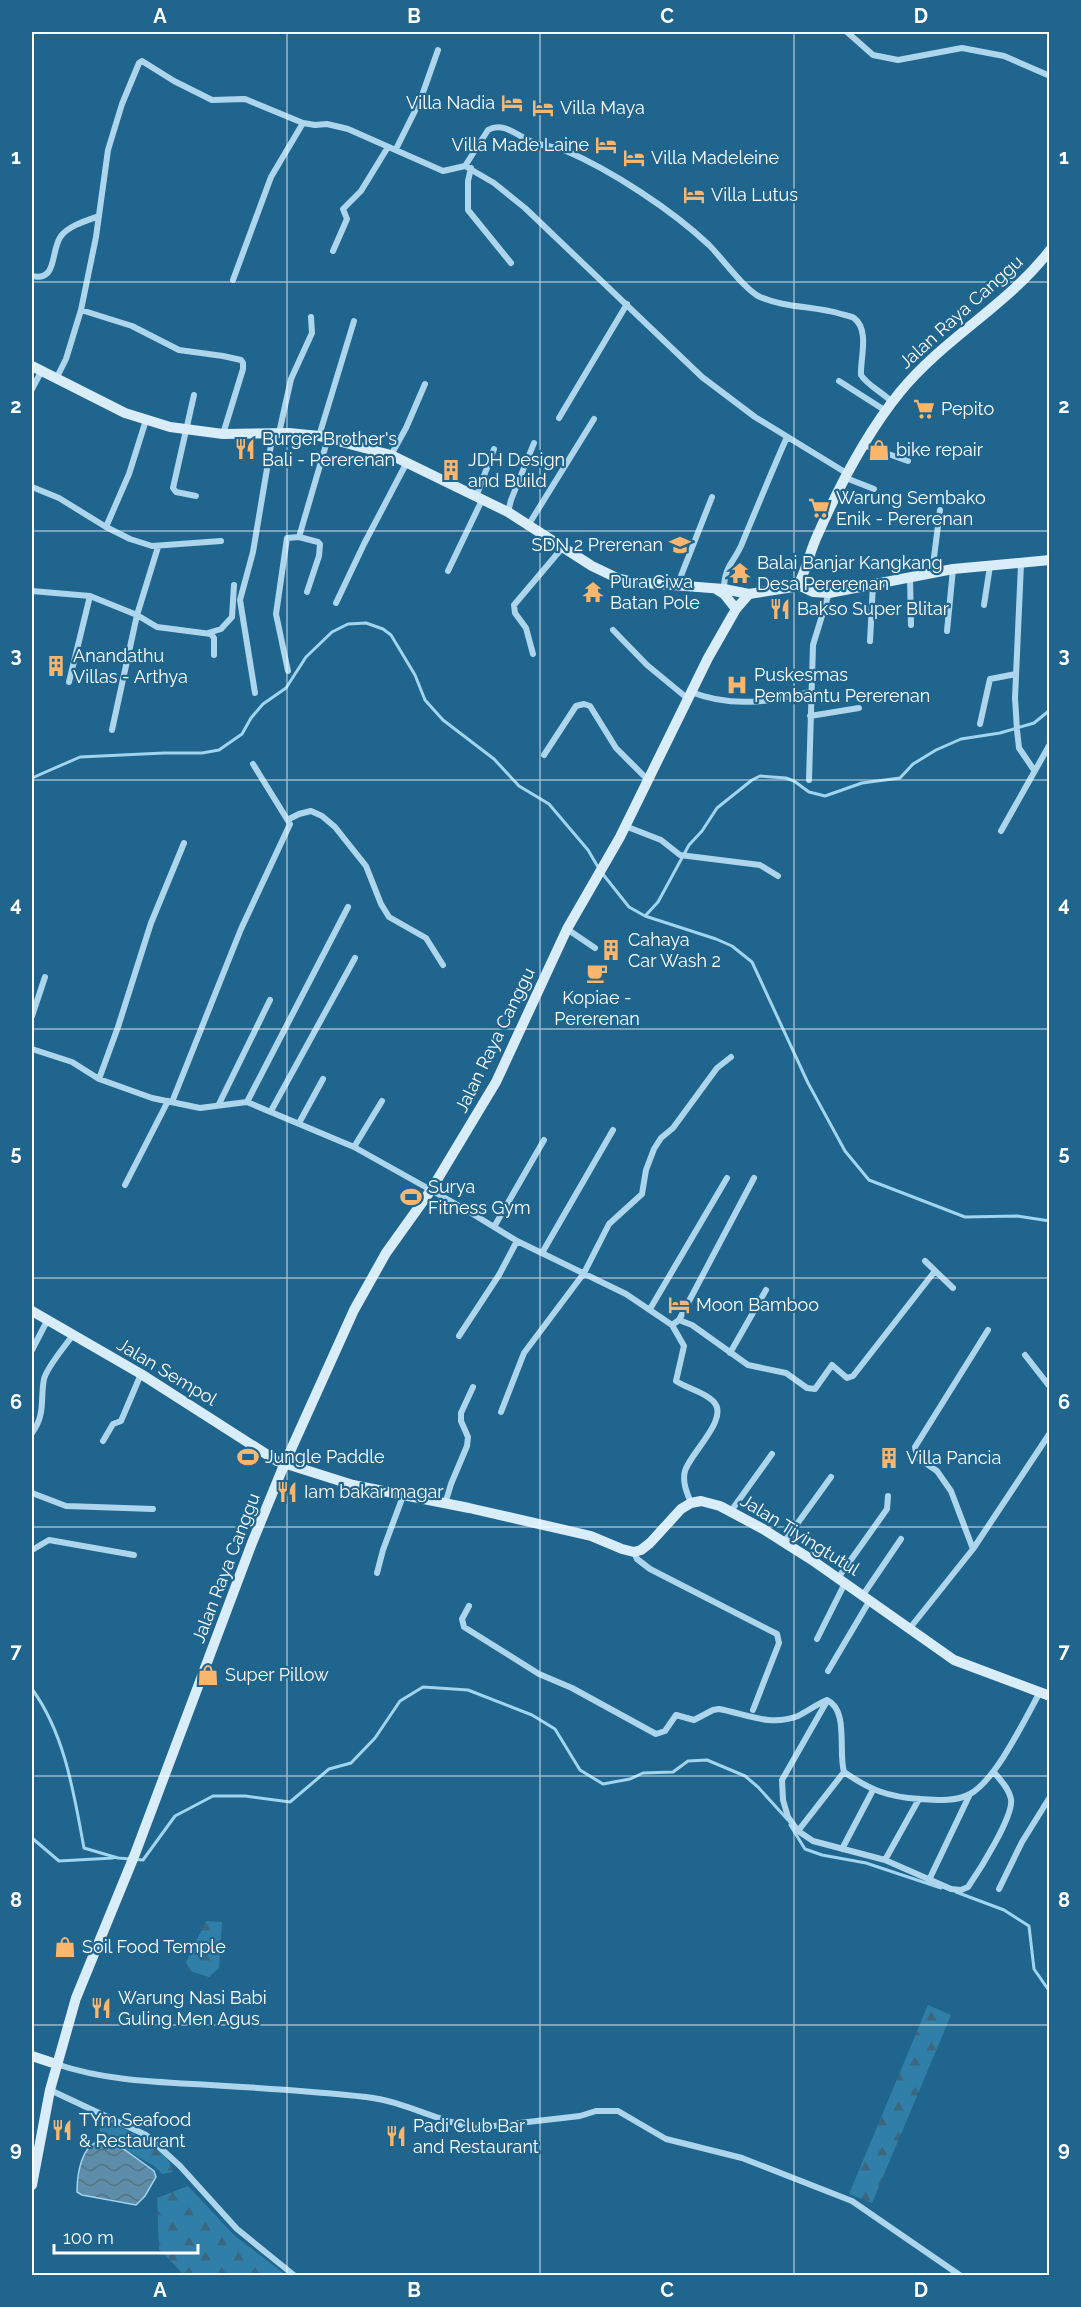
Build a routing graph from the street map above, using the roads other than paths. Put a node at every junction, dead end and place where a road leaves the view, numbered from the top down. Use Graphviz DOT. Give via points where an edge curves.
graph roads {
  1 [pos="847,32"];
  2 [pos="438,50"];
  3 [pos="1050,76"];
  4 [pos="303,123"];
  5 [pos="388,147"];
  6 [pos="396,149"];
  7 [pos="468,167"];
  8 [pos="99,216"];
  9 [pos="1050,250"];
  10 [pos="333,251"];
  11 [pos="511,263"];
  12 [pos="32,276"];
  13 [pos="233,280"];
  14 [pos="627,304"];
  15 [pos="81,310"];
  16 [pos="311,317"];
  17 [pos="354,321"];
  18 [pos="36,369"];
  19 [pos="56,380"];
  20 [pos="838,381"];
  21 [pos="425,384"];
  22 [pos="32,389"];
  23 [pos="194,395"];
  24 [pos="889,406"];
  25 [pos="559,418"];
  26 [pos="594,419"];
  27 [pos="146,420"];
  28 [pos="188,430"];
  29 [pos="276,433"];
  30 [pos="223,434"];
  31 [pos="323,437"];
  32 [pos="787,437"];
  33 [pos="534,443"];
  34 [pos="863,445"];
  35 [pos="494,449"];
  36 [pos="391,455"];
  37 [pos="908,461"];
  38 [pos="407,462"];
  39 [pos="847,476"];
  40 [pos="32,487"];
  41 [pos="874,489"];
  42 [pos="196,496"];
  43 [pos="712,496"];
  44 [pos="479,498"];
  45 [pos="940,510"];
  46 [pos="508,512"];
  47 [pos="529,524"];
  48 [pos="106,527"];
  49 [pos="299,537"];
  50 [pos="221,541"];
  51 [pos="563,547"];
  52 [pos="158,548"];
  53 [pos="1050,560"];
  54 [pos="1021,564"];
  55 [pos="990,566"];
  56 [pos="953,570"];
  57 [pos="448,571"];
  58 [pos="932,573"];
  59 [pos="910,577"];
  60 [pos="873,584"];
  61 [pos="234,585"];
  62 [pos="798,585"];
  63 [pos="677,586"];
  64 [pos="720,589"];
  65 [pos="32,591"];
  66 [pos="307,592"];
  67 [pos="829,593"];
  68 [pos="749,594"];
  69 [pos="90,596"];
  70 [pos="336,603"];
  71 [pos="984,605"];
  72 [pos="736,609"];
  73 [pos="137,615"];
  74 [pos="911,626"];
  75 [pos="613,630"];
  76 [pos="947,631"];
  77 [pos="208,634"];
  78 [pos="870,641"];
  79 [pos="214,654"];
  80 [pos="533,654"];
  81 [pos="288,671"];
  82 [pos="1016,674"];
  83 [pos="69,682"];
  84 [pos="811,692"];
  85 [pos="255,693"];
  86 [pos="689,695"];
  87 [pos="859,708"];
  88 [pos="810,716"];
  89 [pos="980,723"];
  90 [pos="112,730"];
  91 [pos="1050,744"];
  92 [pos="544,755"];
  93 [pos="253,764"];
  94 [pos="1034,770"];
  95 [pos="647,779"];
  96 [pos="809,780"];
  97 [pos="289,819"];
  98 [pos="625,826"];
  99 [pos="1000,831"];
  100 [pos="184,843"];
  101 [pos="778,876"];
  102 [pos="348,907"];
  103 [pos="567,929"];
  104 [pos="596,948"];
  105 [pos="356,958"];
  106 [pos="443,965"];
  107 [pos="45,977"];
  108 [pos="270,1000"];
  109 [pos="32,1016"];
  110 [pos="32,1049"];
  111 [pos="731,1057"];
  112 [pos="99,1079"];
  113 [pos="323,1079"];
  114 [pos="382,1101"];
  115 [pos="170,1102"];
  116 [pos="247,1102"];
  117 [pos="219,1104"];
  118 [pos="271,1111"];
  119 [pos="299,1123"];
  120 [pos="613,1130"];
  121 [pos="544,1140"];
  122 [pos="354,1147"];
  123 [pos="727,1178"];
  124 [pos="754,1178"];
  125 [pos="125,1185"];
  126 [pos="431,1190"];
  127 [pos="494,1227"];
  128 [pos="517,1241"];
  129 [pos="542,1253"];
  130 [pos="925,1261"];
  131 [pos="935,1271"];
  132 [pos="584,1273"];
  133 [pos="953,1288"];
  134 [pos="766,1290"];
  135 [pos="650,1310"];
  136 [pos="32,1311"];
  137 [pos="679,1320"];
  138 [pos="47,1321"];
  139 [pos="672,1325"];
  140 [pos="988,1330"];
  141 [pos="73,1335"];
  142 [pos="459,1336"];
  143 [pos="32,1350"];
  144 [pos="730,1353"];
  145 [pos="1025,1355"];
  146 [pos="141,1374"];
  147 [pos="473,1387"];
  148 [pos="1050,1387"];
  149 [pos="501,1412"];
  150 [pos="32,1433"];
  151 [pos="1050,1433"];
  152 [pos="103,1441"];
  153 [pos="772,1454"];
  154 [pos="284,1465"];
  155 [pos="831,1476"];
  156 [pos="32,1493"];
  157 [pos="403,1496"];
  158 [pos="888,1496"];
  159 [pos="691,1503"];
  160 [pos="445,1504"];
  161 [pos="153,1509"];
  162 [pos="731,1511"];
  163 [pos="901,1539"];
  164 [pos="784,1542"];
  165 [pos="973,1549"];
  166 [pos="32,1550"];
  167 [pos="634,1552"];
  168 [pos="134,1555"];
  169 [pos="377,1573"];
  170 [pos="842,1580"];
  171 [pos="867,1597"];
  172 [pos="469,1606"];
  173 [pos="910,1628"];
  174 [pos="817,1639"];
  175 [pos="828,1671"];
  176 [pos="1045,1694"];
  177 [pos="827,1701"];
  178 [pos="753,1710"];
  179 [pos="843,1772"];
  180 [pos="994,1772"];
  181 [pos="873,1790"];
  182 [pos="970,1794"];
  183 [pos="1050,1797"];
  184 [pos="919,1799"];
  185 [pos="798,1831"];
  186 [pos="842,1849"];
  187 [pos="885,1860"];
  188 [pos="929,1880"];
  189 [pos="999,1889"];
  190 [pos="32,2056"];
  191 [pos="56,2064"];
  192 [pos="50,2090"];
  193 [pos="32,2185"];
  194 [pos="295,2276"];
  195 [pos="961,2276"];
  1 -- 3 [label="street" via="873,55 898,60 962,48 1004,56"];
  2 -- 6 [label="street" via="420,101"];
  4 -- 5 [label="street" via="338,126"];
  4 -- 8 [label="street" via="244,99 212,100 142,61 114,126"];
  4 -- 13 [label="street" via="271,177"];
  5 -- 6 [label="street"];
  5 -- 10 [label="street" via="361,190 343,209 347,219"];
  6 -- 7 [label="street" via="443,171"];
  7 -- 11 [label="street" via="468,210"];
  7 -- 14 [label="street" via="525,208"];
  7 -- 24 [label="street" via="488,130 499,127 534,143 564,150 598,168 672,215 707,243 758,296 853,318 860,327 861,375 880,389"];
  8 -- 12 [label="street" via="65,231 48,273 43,277"];
  8 -- 15 [label="street"];
  9 -- 24 [label="main road, Jalan Raya Canggu" via="1029,274 927,362"];
  14 -- 25 [label="street"];
  14 -- 32 [label="street" via="702,377"];
  15 -- 19 [label="street"];
  15 -- 30 [label="street" via="132,327 178,350 241,360 243,369"];
  16 -- 29 [label="street" via="312,333 291,379"];
  17 -- 31 [label="street"];
  18 -- 19 [label="main road"];
  18 -- 22 [label="street"];
  19 -- 27 [label="main road"];
  20 -- 24 [label="street"];
  21 -- 36 [label="street"];
  23 -- 28 [label="street"];
  24 -- 34 [label="main road, Jalan Raya Canggu"];
  26 -- 47 [label="street"];
  27 -- 28 [label="main road"];
  27 -- 48 [label="street"];
  28 -- 30 [label="main road"];
  28 -- 42 [label="street" via="173,488 178,493"];
  29 -- 30 [label="main road"];
  29 -- 31 [label="main road"];
  29 -- 85 [label="street" via="240,600"];
  31 -- 36 [label="main road"];
  31 -- 49 [label="street"];
  32 -- 39 [label="street"];
  32 -- 64 [label="street"];
  33 -- 46 [label="street"];
  34 -- 37 [label="street"];
  34 -- 39 [label="main road, Jalan Raya Canggu"];
  35 -- 44 [label="street"];
  36 -- 38 [label="main road"];
  38 -- 44 [label="main road"];
  38 -- 70 [label="street"];
  39 -- 41 [label="street"];
  39 -- 62 [label="main road, Jalan Raya Canggu" via="815,538"];
  40 -- 48 [label="street" via="59,498"];
  43 -- 63 [label="street"];
  44 -- 46 [label="main road"];
  44 -- 57 [label="street"];
  45 -- 58 [label="street"];
  46 -- 47 [label="main road"];
  47 -- 51 [label="main road"];
  48 -- 52 [label="street"];
  49 -- 66 [label="street" via="320,544"];
  49 -- 81 [label="street" via="287,538 276,614"];
  50 -- 52 [label="street"];
  51 -- 63 [label="main road" via="617,578"];
  51 -- 80 [label="street" via="514,605"];
  52 -- 73 [label="street"];
  53 -- 54 [label="main road"];
  54 -- 55 [label="main road"];
  54 -- 82 [label="street"];
  55 -- 56 [label="main road"];
  55 -- 71 [label="street"];
  56 -- 58 [label="main road"];
  56 -- 76 [label="street"];
  58 -- 59 [label="main road"];
  59 -- 60 [label="main road"];
  59 -- 74 [label="street"];
  60 -- 67 [label="main road"];
  60 -- 78 [label="street"];
  61 -- 77 [label="street" via="232,617 221,629"];
  62 -- 67 [label="main road" via="813,592"];
  62 -- 68 [label="main road"];
  63 -- 64 [label="main road"];
  64 -- 68 [label="main road"];
  64 -- 72 [label="main road"];
  65 -- 69 [label="street"];
  67 -- 84 [label="street" via="813,645"];
  68 -- 72 [label="main road, Jalan Raya Canggu"];
  69 -- 73 [label="street"];
  69 -- 83 [label="street"];
  72 -- 86 [label="main road, Jalan Raya Canggu"];
  73 -- 77 [label="street" via="157,627"];
  73 -- 90 [label="street"];
  75 -- 86 [label="street" via="647,665"];
  77 -- 79 [label="street" via="214,638"];
  82 -- 89 [label="street" via="990,679"];
  82 -- 94 [label="street" via="1020,748"];
  84 -- 86 [label="street" via="780,700 734,702"];
  84 -- 88 [label="street"];
  86 -- 95 [label="main road, Jalan Raya Canggu"];
  87 -- 88 [label="street"];
  88 -- 96 [label="street"];
  91 -- 94 [label="street"];
  92 -- 95 [label="street" via="576,706 584,704 590,706 616,748"];
  93 -- 97 [label="street"];
  94 -- 99 [label="street"];
  95 -- 98 [label="main road, Jalan Raya Canggu"];
  97 -- 106 [label="street" via="311,811 335,827 366,866 389,917 426,938"];
  97 -- 115 [label="street"];
  98 -- 101 [label="street" via="661,840 680,855 759,865"];
  98 -- 103 [label="main road, Jalan Raya Canggu"];
  100 -- 112 [label="street" via="151,923"];
  102 -- 116 [label="street"];
  103 -- 104 [label="street"];
  103 -- 126 [label="main road, Jalan Raya Canggu" via="496,1082"];
  105 -- 118 [label="street"];
  107 -- 109 [label="street"];
  108 -- 117 [label="street"];
  110 -- 112 [label="street" via="72,1062"];
  111 -- 132 [label="street" via="717,1068 673,1128 661,1138 646,1170 642,1194 609,1224"];
  112 -- 115 [label="street"];
  113 -- 119 [label="street"];
  114 -- 122 [label="street"];
  115 -- 117 [label="street" via="200,1108"];
  115 -- 125 [label="street"];
  116 -- 117 [label="street"];
  116 -- 118 [label="street"];
  118 -- 119 [label="street"];
  119 -- 122 [label="street"];
  120 -- 129 [label="street"];
  121 -- 127 [label="street"];
  122 -- 126 [label="street"];
  123 -- 135 [label="street"];
  124 -- 137 [label="street"];
  126 -- 127 [label="street"];
  126 -- 154 [label="main road, Jalan Raya Canggu" via="386,1253 354,1310"];
  127 -- 128 [label="street"];
  128 -- 129 [label="street"];
  128 -- 142 [label="street"];
  129 -- 132 [label="street"];
  130 -- 131 [label="street"];
  131 -- 133 [label="street"];
  131 -- 144 [label="street" via="853,1376 847,1378 832,1365 815,1389 807,1388 786,1373 748,1365"];
  132 -- 135 [label="street"];
  132 -- 149 [label="street" via="524,1353"];
  134 -- 144 [label="street"];
  135 -- 139 [label="street"];
  136 -- 138 [label="main road, Jalan Sempol"];
  137 -- 139 [label="street"];
  137 -- 144 [label="street"];
  138 -- 141 [label="main road, Jalan Sempol"];
  138 -- 143 [label="street"];
  139 -- 159 [label="street" via="684,1346 676,1382 708,1397 719,1409 714,1425 685,1472"];
  140 -- 165 [label="street" via="915,1447 917,1457 937,1471 951,1491"];
  141 -- 146 [label="main road, Jalan Sempol"];
  141 -- 150 [label="street" via="45,1376 42,1411"];
  145 -- 148 [label="street"];
  146 -- 152 [label="street" via="120,1421 113,1424"];
  146 -- 154 [label="main road, Jalan Sempol"];
  147 -- 160 [label="street" via="461,1413 467,1446"];
  151 -- 165 [label="street"];
  153 -- 162 [label="street"];
  154 -- 157 [label="main road"];
  154 -- 191 [label="main road, Jalan Raya Canggu" via="76,1998"];
  155 -- 164 [label="street"];
  156 -- 161 [label="street" via="66,1506"];
  157 -- 160 [label="main road"];
  157 -- 169 [label="street"];
  158 -- 170 [label="street" via="888,1509"];
  159 -- 162 [label="main road, Jalan Tiyingtutul" via="702,1501"];
  159 -- 167 [label="main road" via="650,1543"];
  160 -- 167 [label="main road" via="591,1536"];
  162 -- 164 [label="main road, Jalan Tiyingtutul"];
  163 -- 171 [label="street"];
  164 -- 170 [label="main road, Jalan Tiyingtutul"];
  165 -- 173 [label="street"];
  166 -- 168 [label="street" via="49,1540"];
  167 -- 178 [label="street" via="650,1569 777,1634 779,1643"];
  170 -- 171 [label="main road, Jalan Tiyingtutul"];
  170 -- 174 [label="street"];
  171 -- 173 [label="main road, Jalan Tiyingtutul"];
  171 -- 175 [label="street"];
  172 -- 177 [label="street" via="462,1619 464,1627 539,1674 656,1734 665,1731 676,1715 694,1720 719,1709 774,1721 801,1715"];
  173 -- 176 [label="main road, Jalan Tiyingtutul" via="965,1665"];
  176 -- 180 [label="street"];
  177 -- 179 [label="street" via="836,1707 841,1723"];
  177 -- 185 [label="street" via="782,1780 788,1817"];
  179 -- 181 [label="street"];
  179 -- 185 [label="street"];
  180 -- 182 [label="street"];
  180 -- 188 [label="street" via="1011,1797 1012,1806 975,1878 961,1890"];
  181 -- 184 [label="street"];
  181 -- 186 [label="street"];
  182 -- 184 [label="street" via="952,1799"];
  182 -- 188 [label="street"];
  183 -- 189 [label="street"];
  184 -- 187 [label="street"];
  185 -- 186 [label="street" via="813,1841"];
  186 -- 187 [label="street"];
  187 -- 188 [label="street"];
  190 -- 191 [label="main road"];
  191 -- 192 [label="main road, Jalan Raya Canggu"];
  191 -- 195 [label="street" via="116,2078 369,2097 476,2128 618,2110 666,2139 742,2158 852,2201"];
  192 -- 193 [label="main road, Jalan Raya Canggu"];
  192 -- 194 [label="street" via="146,2135 237,2229"];
}
